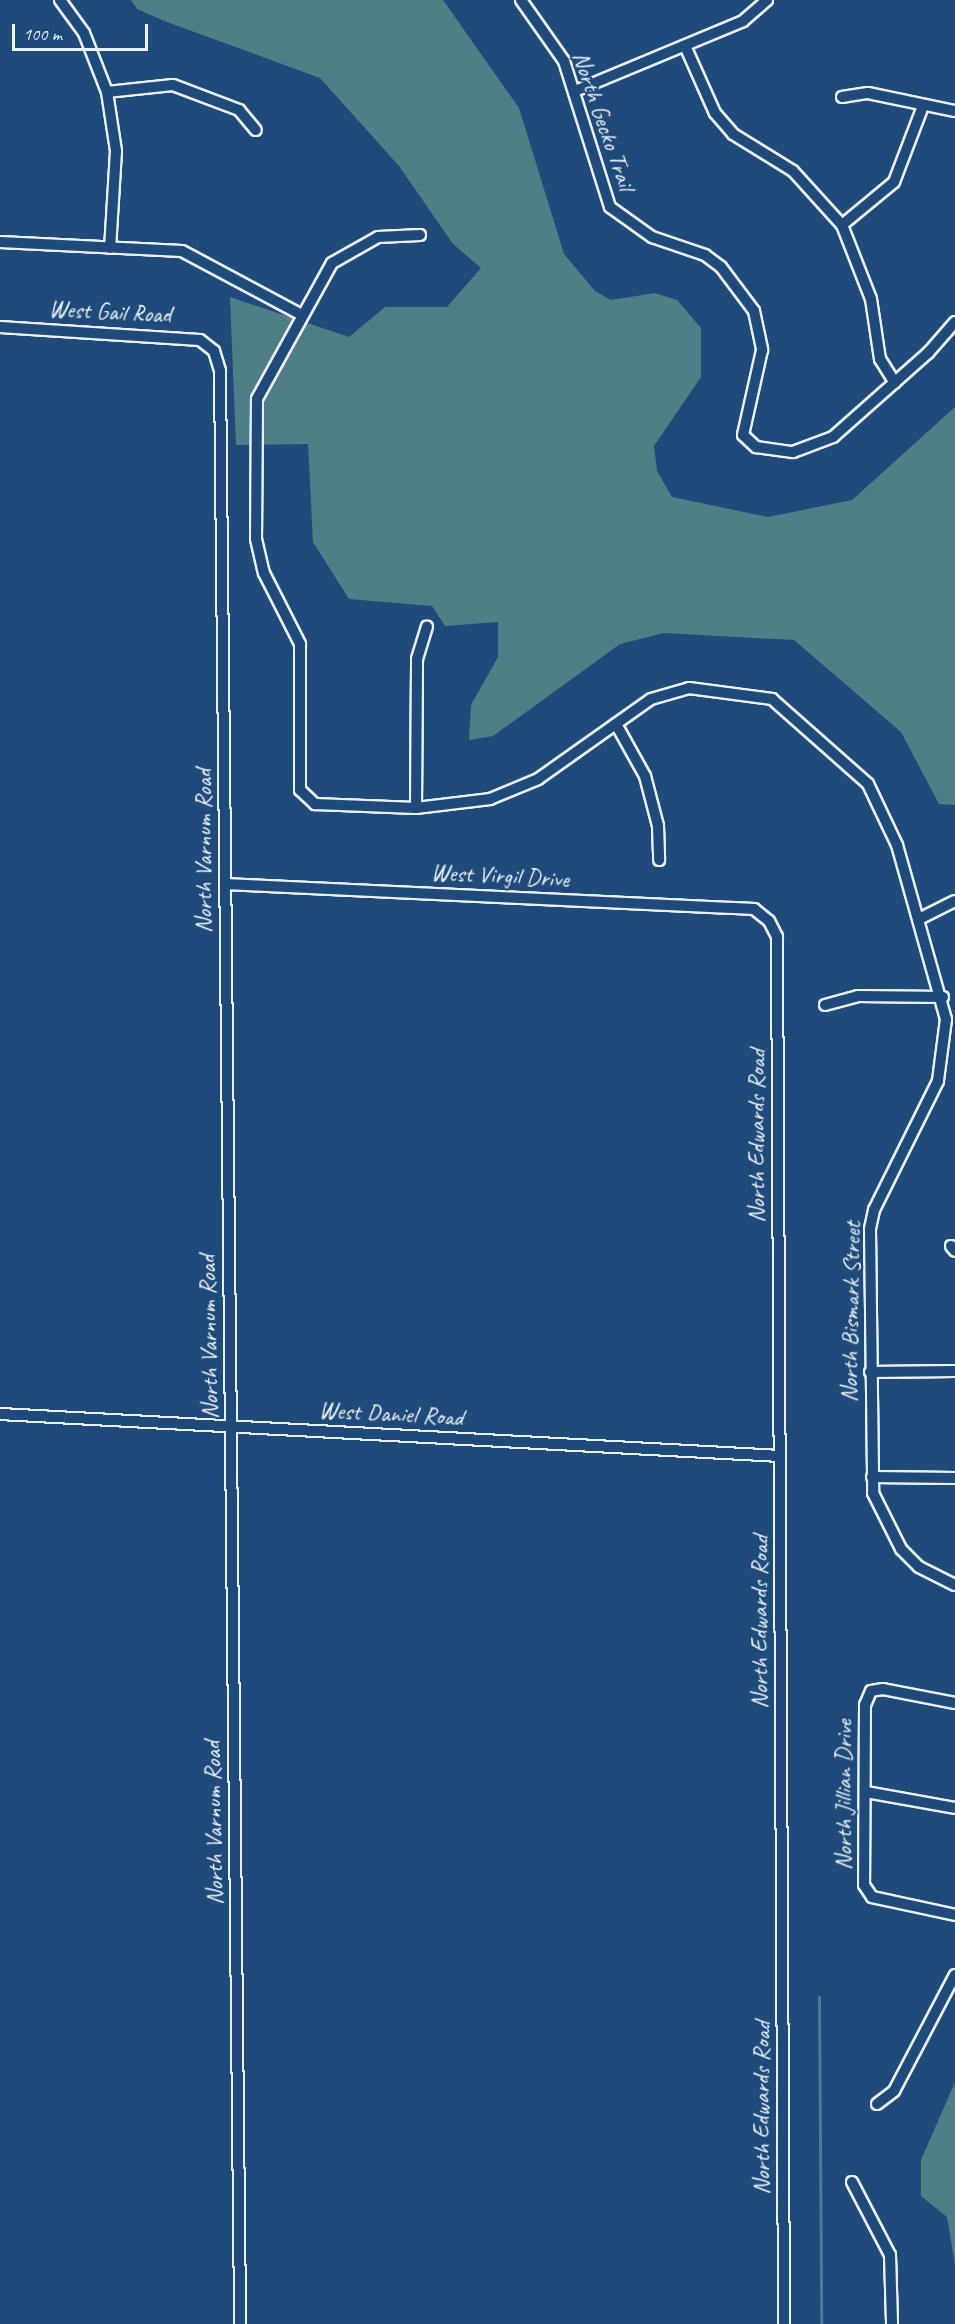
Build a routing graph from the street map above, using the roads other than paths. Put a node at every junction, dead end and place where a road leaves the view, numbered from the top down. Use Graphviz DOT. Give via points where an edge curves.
graph roads {
  1 [pos="60,0"];
  2 [pos="521,0"];
  3 [pos="767,0"];
  4 [pos="686,48"];
  5 [pos="574,91"];
  6 [pos="107,92"];
  7 [pos="842,97"];
  8 [pos="923,106"];
  9 [pos="955,111"];
  10 [pos="256,130"];
  11 [pos="842,225"];
  12 [pos="420,235"];
  13 [pos="0,242"];
  14 [pos="110,248"];
  15 [pos="300,314"];
  16 [pos="955,322"];
  17 [pos="0,327"];
  18 [pos="214,351"];
  19 [pos="895,383"];
  20 [pos="427,626"];
  21 [pos="615,724"];
  22 [pos="416,808"];
  23 [pos="658,860"];
  24 [pos="225,884"];
  25 [pos="955,901"];
  26 [pos="919,920"];
  27 [pos="770,921"];
  28 [pos="943,997"];
  29 [pos="825,1005"];
  30 [pos="955,1371"];
  31 [pos="870,1372"];
  32 [pos="0,1414"];
  33 [pos="231,1426"];
  34 [pos="780,1456"];
  35 [pos="872,1477"];
  36 [pos="955,1478"];
  37 [pos="955,1585"];
  38 [pos="955,1703"];
  39 [pos="866,1792"];
  40 [pos="955,1808"];
  41 [pos="955,1915"];
  42 [pos="955,1975"];
  43 [pos="877,2104"];
  44 [pos="852,2182"];
  45 [pos="240,2324"];
  46 [pos="784,2324"];
  47 [pos="892,2324"];
  1 -- 6 [label="street" via="84,33"];
  2 -- 5 [label="street, North Gecko Trail" via="564,61"];
  3 -- 4 [label="street" via="743,21"];
  4 -- 5 [label="street"];
  4 -- 11 [label="street" via="715,113 733,134 793,171"];
  5 -- 19 [label="street, North Gecko Trail" via="610,207 652,237 705,255 721,267 754,311 762,350 743,435 773,452 815,447"];
  6 -- 10 [label="street" via="173,85 239,110"];
  6 -- 14 [label="street" via="116,151"];
  7 -- 8 [label="street" via="868,93"];
  8 -- 9 [label="street"];
  8 -- 11 [label="street" via="894,182"];
  11 -- 19 [label="street" via="872,299 880,359"];
  12 -- 15 [label="street" via="378,237 344,252 323,274"];
  13 -- 14 [label="street"];
  14 -- 15 [label="street" via="182,251"];
  15 -- 22 [label="street, North Bismark Street" via="257,399 256,539 264,573 300,644 300,790 305,799 315,804"];
  16 -- 19 [label="street"];
  17 -- 18 [label="street, West Gail Road" via="175,335 200,340"];
  18 -- 24 [label="street, North Varnum Road" via="222,393"];
  20 -- 22 [label="street" via="417,659"];
  21 -- 22 [label="street, North Bismark Street" via="538,779 512,791 459,805"];
  21 -- 23 [label="street" via="645,776 658,826"];
  21 -- 26 [label="street, North Bismark Street" via="674,690 772,699 861,776 897,845"];
  24 -- 27 [label="street, West Virgil Drive" via="754,909"];
  24 -- 33 [label="street, North Varnum Road"];
  25 -- 26 [label="street"];
  26 -- 28 [label="street, North Bismark Street"];
  27 -- 34 [label="street, North Edwards Road" via="777,937"];
  28 -- 29 [label="street" via="858,996"];
  28 -- 31 [label="street, North Bismark Street" via="945,1037 938,1081 877,1203 870,1229"];
  30 -- 31 [label="street"];
  31 -- 35 [label="street, North Bismark Street"];
  32 -- 33 [label="street, West Daniel Road"];
  33 -- 34 [label="street, West Daniel Road"];
  33 -- 45 [label="street, North Varnum Road"];
  34 -- 46 [label="street, North Edwards Road"];
  35 -- 36 [label="street"];
  35 -- 37 [label="street, North Bismark Street" via="878,1511 901,1549 919,1567"];
  38 -- 39 [label="street, North Jillian Drive" via="883,1689 871,1692 865,1705"];
  39 -- 40 [label="street"];
  39 -- 41 [label="street, North Jillian Drive" via="864,1885 872,1897"];
  42 -- 43 [label="street" via="894,2091"];
  44 -- 47 [label="street" via="890,2255"];
}
